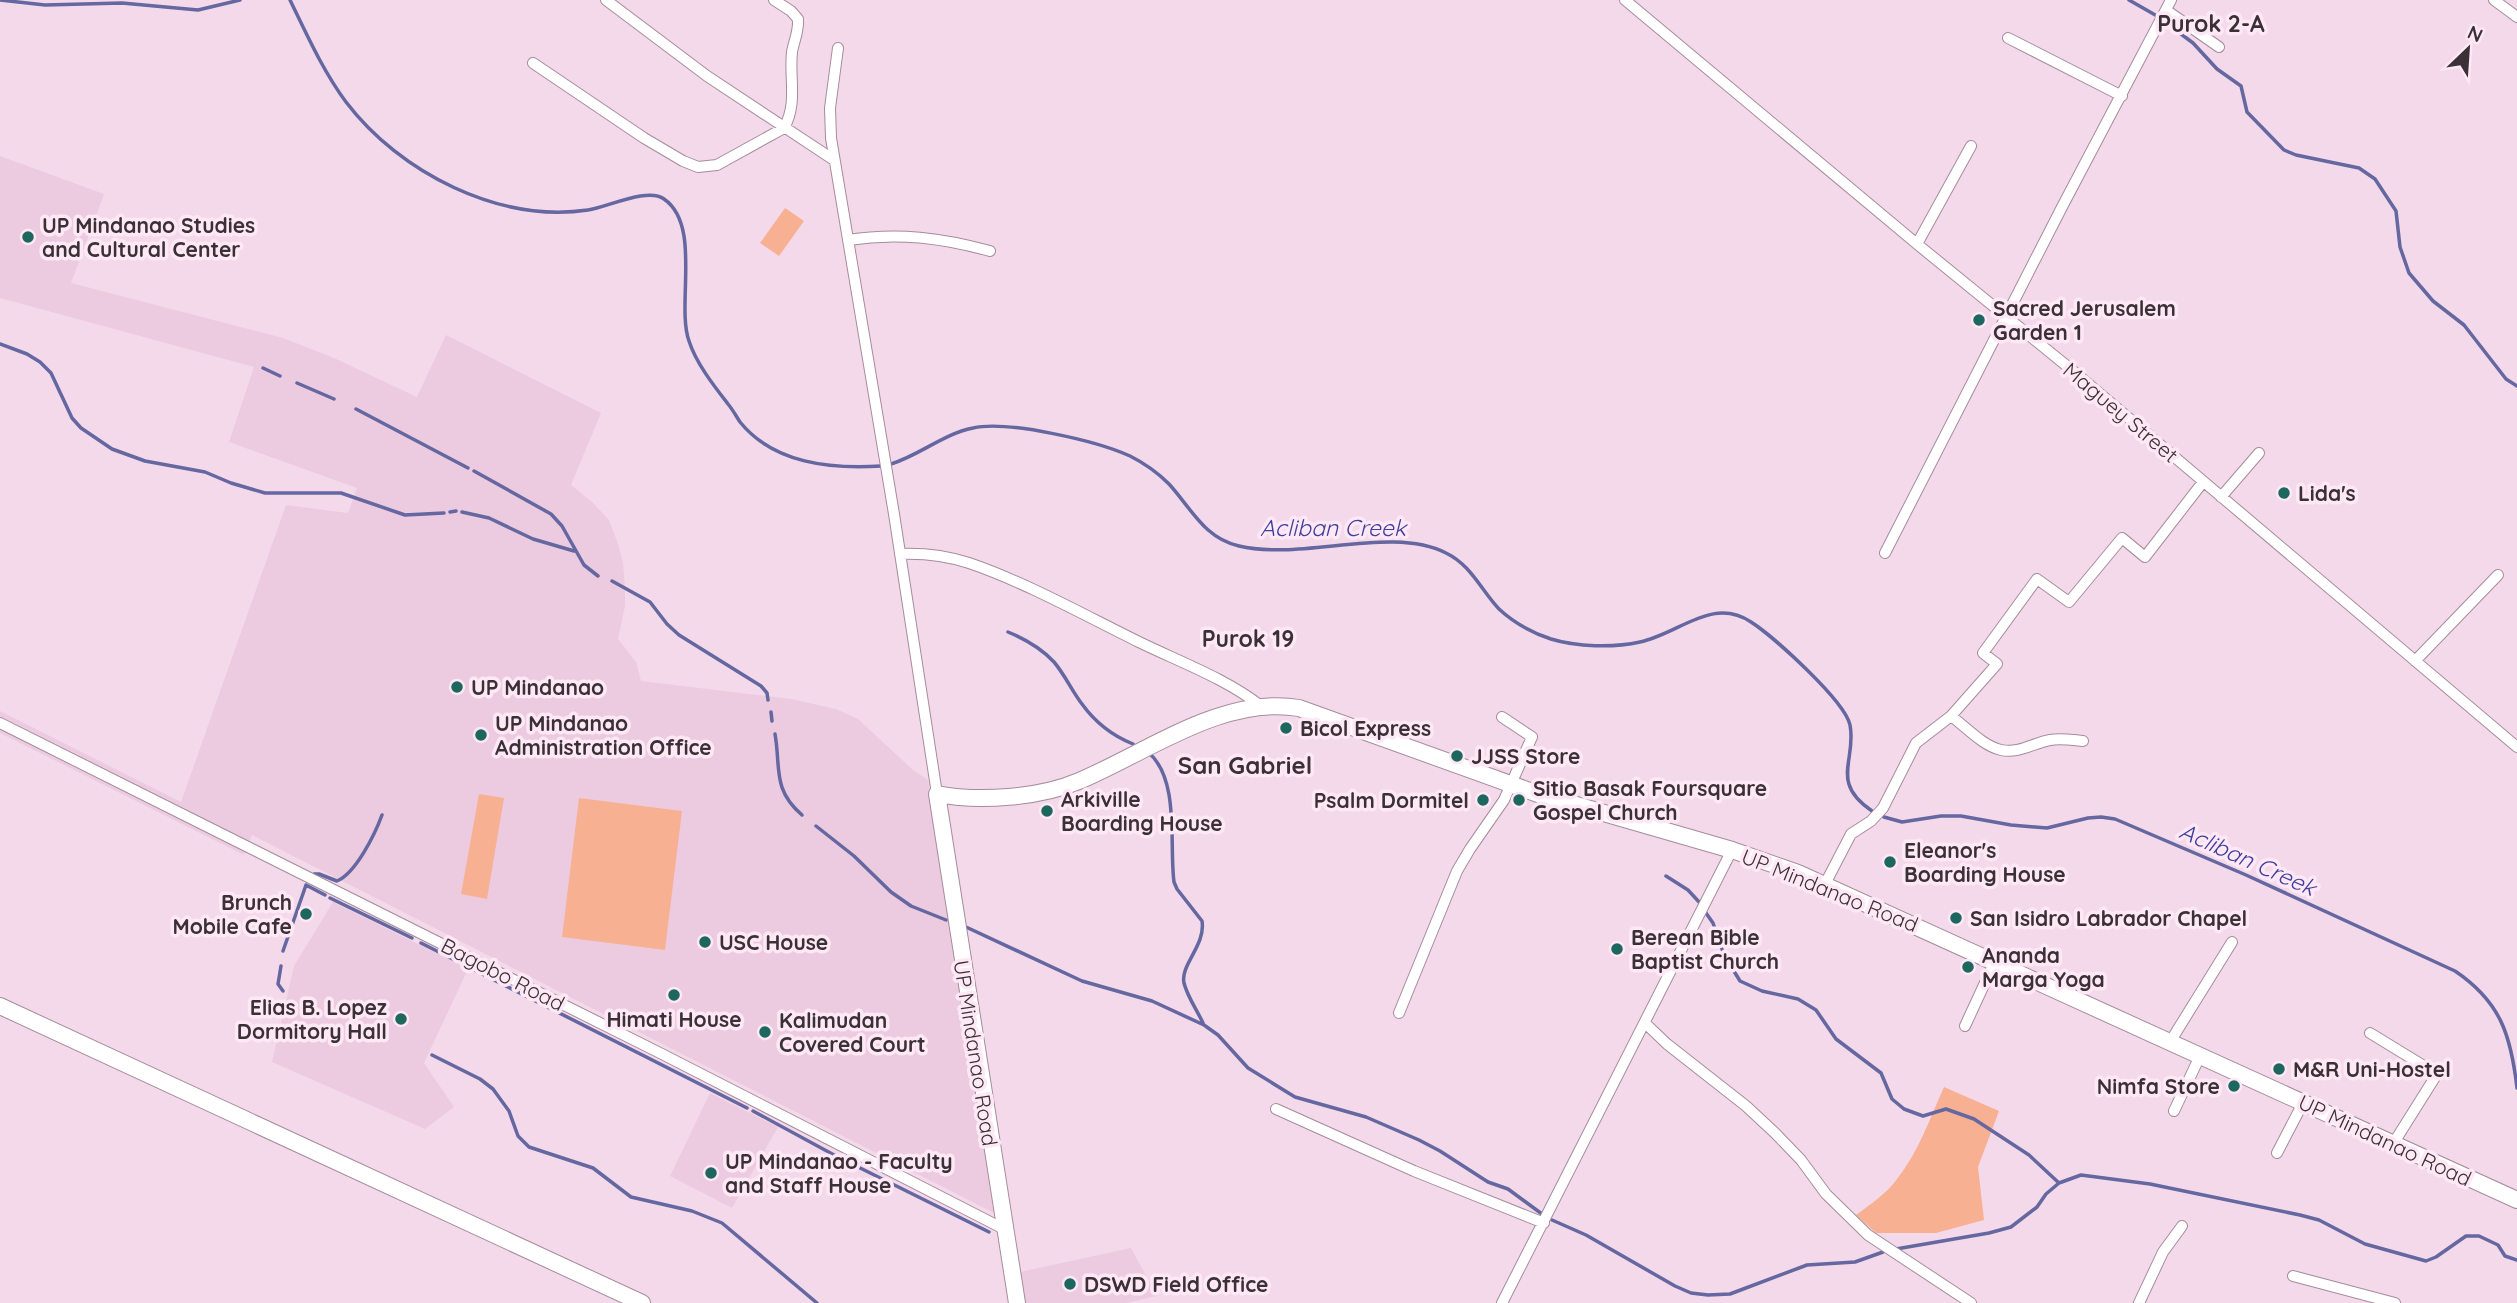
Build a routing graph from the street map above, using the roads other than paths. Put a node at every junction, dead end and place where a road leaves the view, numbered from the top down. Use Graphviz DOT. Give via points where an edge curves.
graph roads {
  1 [pos="606,0"];
  2 [pos="774,0"];
  3 [pos="1625,0"];
  4 [pos="2494,0"];
  5 [pos="2169,5"];
  6 [pos="2517,17"];
  7 [pos="2008,38"];
  8 [pos="2219,47"];
  9 [pos="838,48"];
  10 [pos="533,63"];
  11 [pos="2122,96"];
  12 [pos="784,128"];
  13 [pos="1971,146"];
  14 [pos="834,160"];
  15 [pos="848,240"];
  16 [pos="1917,244"];
  17 [pos="990,251"];
  18 [pos="2006,318"];
  19 [pos="2259,453"];
  20 [pos="2203,482"];
  21 [pos="2221,497"];
  22 [pos="900,554"];
  23 [pos="1885,554"];
  24 [pos="2498,575"];
  25 [pos="2414,661"];
  26 [pos="1262,707"];
  27 [pos="1951,716"];
  28 [pos="1502,717"];
  29 [pos="0,723"];
  30 [pos="2083,741"];
  31 [pos="2517,747"];
  32 [pos="1511,784"];
  33 [pos="937,799"];
  34 [pos="1732,850"];
  35 [pos="1825,884"];
  36 [pos="2232,942"];
  37 [pos="1995,961"];
  38 [pos="0,1006"];
  39 [pos="1399,1013"];
  40 [pos="0,1016"];
  41 [pos="1645,1023"];
  42 [pos="1965,1026"];
  43 [pos="2370,1033"];
  44 [pos="2170,1042"];
  45 [pos="99,1056"];
  46 [pos="2200,1056"];
  47 [pos="2303,1103"];
  48 [pos="1276,1109"];
  49 [pos="2174,1111"];
  50 [pos="2393,1144"];
  51 [pos="2277,1153"];
  52 [pos="2517,1200"];
  53 [pos="1544,1223"];
  54 [pos="2182,1226"];
  55 [pos="1004,1229"];
  56 [pos="564,1272"];
  57 [pos="2293,1276"];
  58 [pos="621,1303"];
  59 [pos="642,1303"];
  60 [pos="1017,1303"];
  61 [pos="1502,1303"];
  62 [pos="1971,1303"];
  63 [pos="2139,1303"];
  64 [pos="2395,1303"];
  1 -- 12 [label="street"];
  2 -- 12 [label="street" via="798,19 792,54 792,110"];
  3 -- 16 [label="street, Maguey Street"];
  4 -- 6 [label="street"];
  5 -- 8 [label="street"];
  5 -- 11 [label="street"];
  7 -- 11 [label="street"];
  9 -- 14 [label="street" via="830,108"];
  10 -- 12 [label="street" via="644,138 698,167 717,165"];
  11 -- 18 [label="street"];
  12 -- 14 [label="street"];
  13 -- 16 [label="street"];
  14 -- 15 [label="street"];
  15 -- 17 [label="street" via="927,237"];
  15 -- 22 [label="street"];
  16 -- 18 [label="street, Maguey Street"];
  18 -- 20 [label="street, Maguey Street"];
  18 -- 23 [label="street"];
  19 -- 21 [label="street"];
  20 -- 21 [label="street, Maguey Street"];
  20 -- 27 [label="street" via="2145,558 2122,538 2069,602 2037,579 1983,653 1997,664"];
  21 -- 25 [label="street, Maguey Street"];
  22 -- 26 [label="street" via="941,556 990,571 1182,663"];
  22 -- 33 [label="street"];
  24 -- 25 [label="street"];
  25 -- 31 [label="street, Maguey Street"];
  26 -- 32 [label="street, UP Mindanao Road" via="1300,708"];
  26 -- 33 [label="street, UP Mindanao Road" via="1187,729 1055,789 1017,796"];
  27 -- 30 [label="street" via="2001,750 2060,739"];
  27 -- 35 [label="street" via="1916,743 1883,808 1851,834"];
  28 -- 32 [label="street" via="1532,737"];
  29 -- 55 [label="street, Bagobo Road"];
  32 -- 34 [label="street, UP Mindanao Road"];
  32 -- 39 [label="street" via="1457,872"];
  33 -- 55 [label="street, UP Mindanao Road"];
  34 -- 35 [label="street, UP Mindanao Road"];
  34 -- 41 [label="street"];
  35 -- 37 [label="street, UP Mindanao Road"];
  36 -- 44 [label="street"];
  37 -- 42 [label="street"];
  37 -- 44 [label="street, UP Mindanao Road"];
  38 -- 45 [label="street"];
  40 -- 45 [label="street"];
  41 -- 53 [label="street"];
  41 -- 62 [label="street" via="1775,1133 1868,1235"];
  43 -- 50 [label="street" via="2437,1074"];
  44 -- 46 [label="street, UP Mindanao Road"];
  45 -- 56 [label="street"];
  46 -- 47 [label="street, UP Mindanao Road"];
  46 -- 49 [label="street"];
  47 -- 50 [label="street, UP Mindanao Road"];
  47 -- 51 [label="street"];
  48 -- 53 [label="street"];
  50 -- 52 [label="street, UP Mindanao Road"];
  53 -- 61 [label="street"];
  54 -- 63 [label="street" via="2163,1252"];
  55 -- 60 [label="street, UP Mindanao Road"];
  56 -- 58 [label="street"];
  56 -- 59 [label="street"];
  57 -- 64 [label="street"];
}
